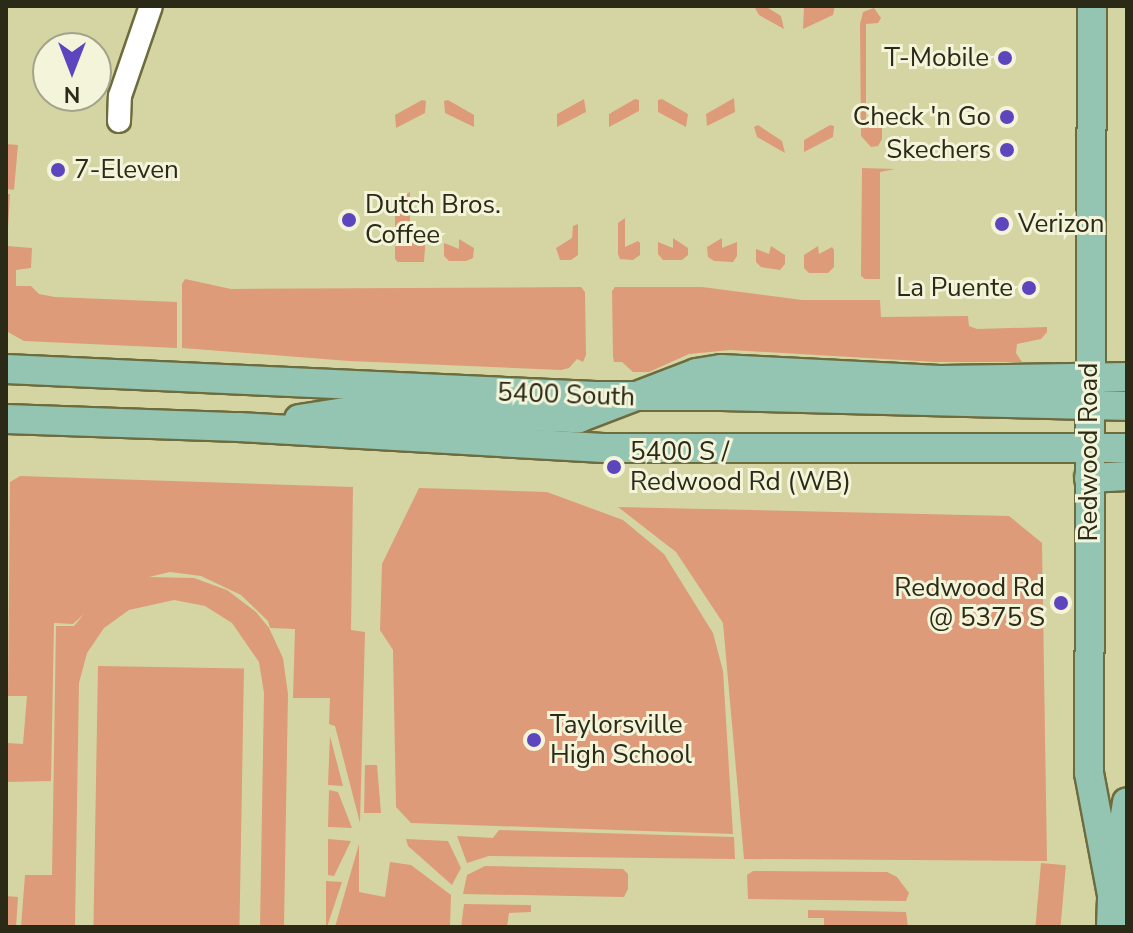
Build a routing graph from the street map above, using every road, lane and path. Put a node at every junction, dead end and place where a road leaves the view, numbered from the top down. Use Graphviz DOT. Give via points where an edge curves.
graph roads {
  1 [pos="151,6"];
  2 [pos="1092,6"];
  3 [pos="119,121"];
  4 [pos="6,369"];
  5 [pos="1127,377"];
  6 [pos="1089,378"];
  7 [pos="636,398"];
  8 [pos="1088,406"];
  9 [pos="1127,406"];
  10 [pos="6,419"];
  11 [pos="239,427"];
  12 [pos="1127,448"];
  13 [pos="1088,450"];
  14 [pos="1127,476"];
  15 [pos="1089,478"];
  16 [pos="1127,802"];
  17 [pos="1112,895"];
  18 [pos="1111,927"];
  1 -- 3 [label="street" via="120,96"];
  2 -- 6 [label="main road, Redwood Road"];
  4 -- 7 [label="main road, 5400 South"];
  5 -- 6 [label="main road"];
  6 -- 7 [label="main road" via="940,380 721,369 696,373"];
  6 -- 8 [label="main road, Redwood Road"];
  7 -- 8 [label="main road, 5400 South"];
  7 -- 11 [label="main road" via="579,418 357,410"];
  8 -- 9 [label="main road, 5400 South"];
  8 -- 13 [label="main road, Redwood Road"];
  10 -- 11 [label="main road, 5400 South"];
  11 -- 13 [label="main road, 5400 South" via="607,448"];
  12 -- 13 [label="main road, 5400 South"];
  13 -- 15 [label="main road, Redwood Road"];
  14 -- 15 [label="main road"];
  15 -- 17 [label="main road, Redwood Road" via="1089,773"];
  16 -- 17 [label="main road, Redwood Road"];
  17 -- 18 [label="main road, Redwood Road"];
}
